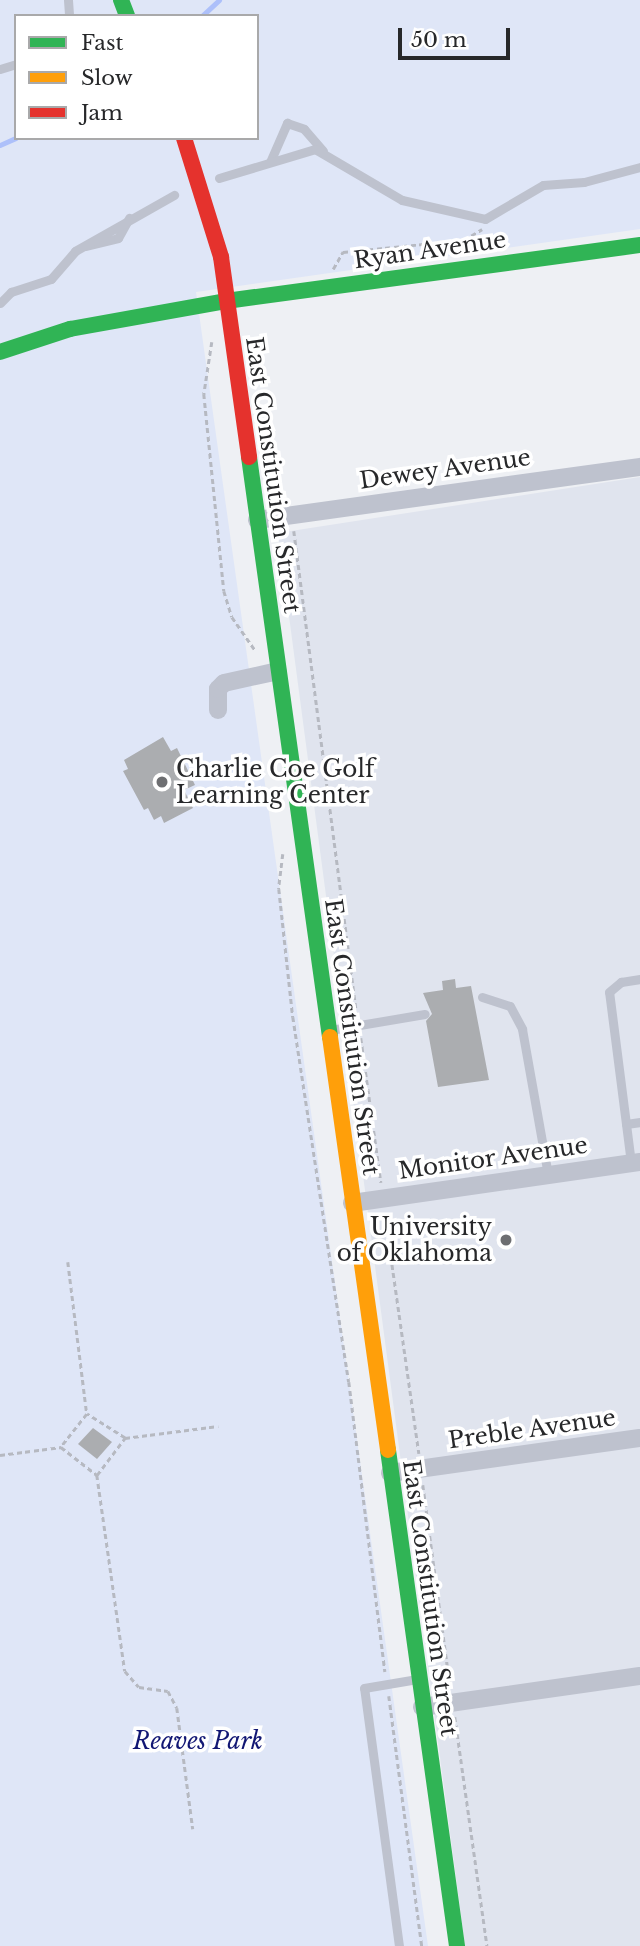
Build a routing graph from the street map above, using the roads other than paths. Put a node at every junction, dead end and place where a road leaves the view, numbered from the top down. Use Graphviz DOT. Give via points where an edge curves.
graph roads {
  1 [pos="185,140"];
  2 [pos="323,151"];
  3 [pos="270,162"];
  4 [pos="640,167"];
  5 [pos="219,178"];
  6 [pos="174,195"];
  7 [pos="640,245"];
  8 [pos="226,300"];
  9 [pos="0,303"];
  10 [pos="0,352"];
  11 [pos="640,467"];
  12 [pos="257,520"];
  13 [pos="270,673"];
  14 [pos="218,710"];
  15 [pos="640,979"];
  16 [pos="482,997"];
  17 [pos="425,1014"];
  18 [pos="328,1030"];
  19 [pos="640,1122"];
  20 [pos="626,1124"];
  21 [pos="636,1163"];
  22 [pos="548,1175"];
  23 [pos="352,1203"];
  24 [pos="640,1438"];
  25 [pos="390,1473"];
  26 [pos="640,1676"];
  27 [pos="419,1679"];
  28 [pos="422,1707"];
  29 [pos="399,1946"];
  30 [pos="457,1946"];
  1 -- 8 [label="main road, East Constitution Street" via="215,227"];
  2 -- 3 [label="lane" via="295,152"];
  2 -- 3 [label="lane" via="304,129 287,123"];
  2 -- 4 [label="lane" via="402,200 485,219 543,185 591,181"];
  3 -- 5 [label="lane"];
  6 -- 9 [label="lane" via="84,246 51,279 10,292"];
  7 -- 8 [label="main road, Ryan Avenue"];
  8 -- 10 [label="main road, Ryan Avenue" via="70,329"];
  8 -- 12 [label="main road, East Constitution Street"];
  11 -- 12 [label="street, Dewey Avenue"];
  12 -- 13 [label="main road, East Constitution Street"];
  13 -- 14 [label="street" via="224,683 218,689"];
  13 -- 18 [label="main road, East Constitution Street"];
  15 -- 20 [label="lane" via="621,982 609,992"];
  16 -- 22 [label="lane" via="510,1006 522,1029"];
  17 -- 18 [label="lane"];
  18 -- 23 [label="main road, East Constitution Street"];
  19 -- 20 [label="lane"];
  20 -- 21 [label="lane"];
  21 -- 22 [label="street, Monitor Avenue"];
  22 -- 23 [label="street, Monitor Avenue"];
  23 -- 25 [label="main road, East Constitution Street"];
  24 -- 25 [label="street, Preble Avenue"];
  25 -- 27 [label="main road, East Constitution Street"];
  26 -- 28 [label="street"];
  27 -- 28 [label="main road, East Constitution Street"];
  27 -- 29 [label="lane" via="364,1688"];
  28 -- 30 [label="main road, East Constitution Street"];
}
